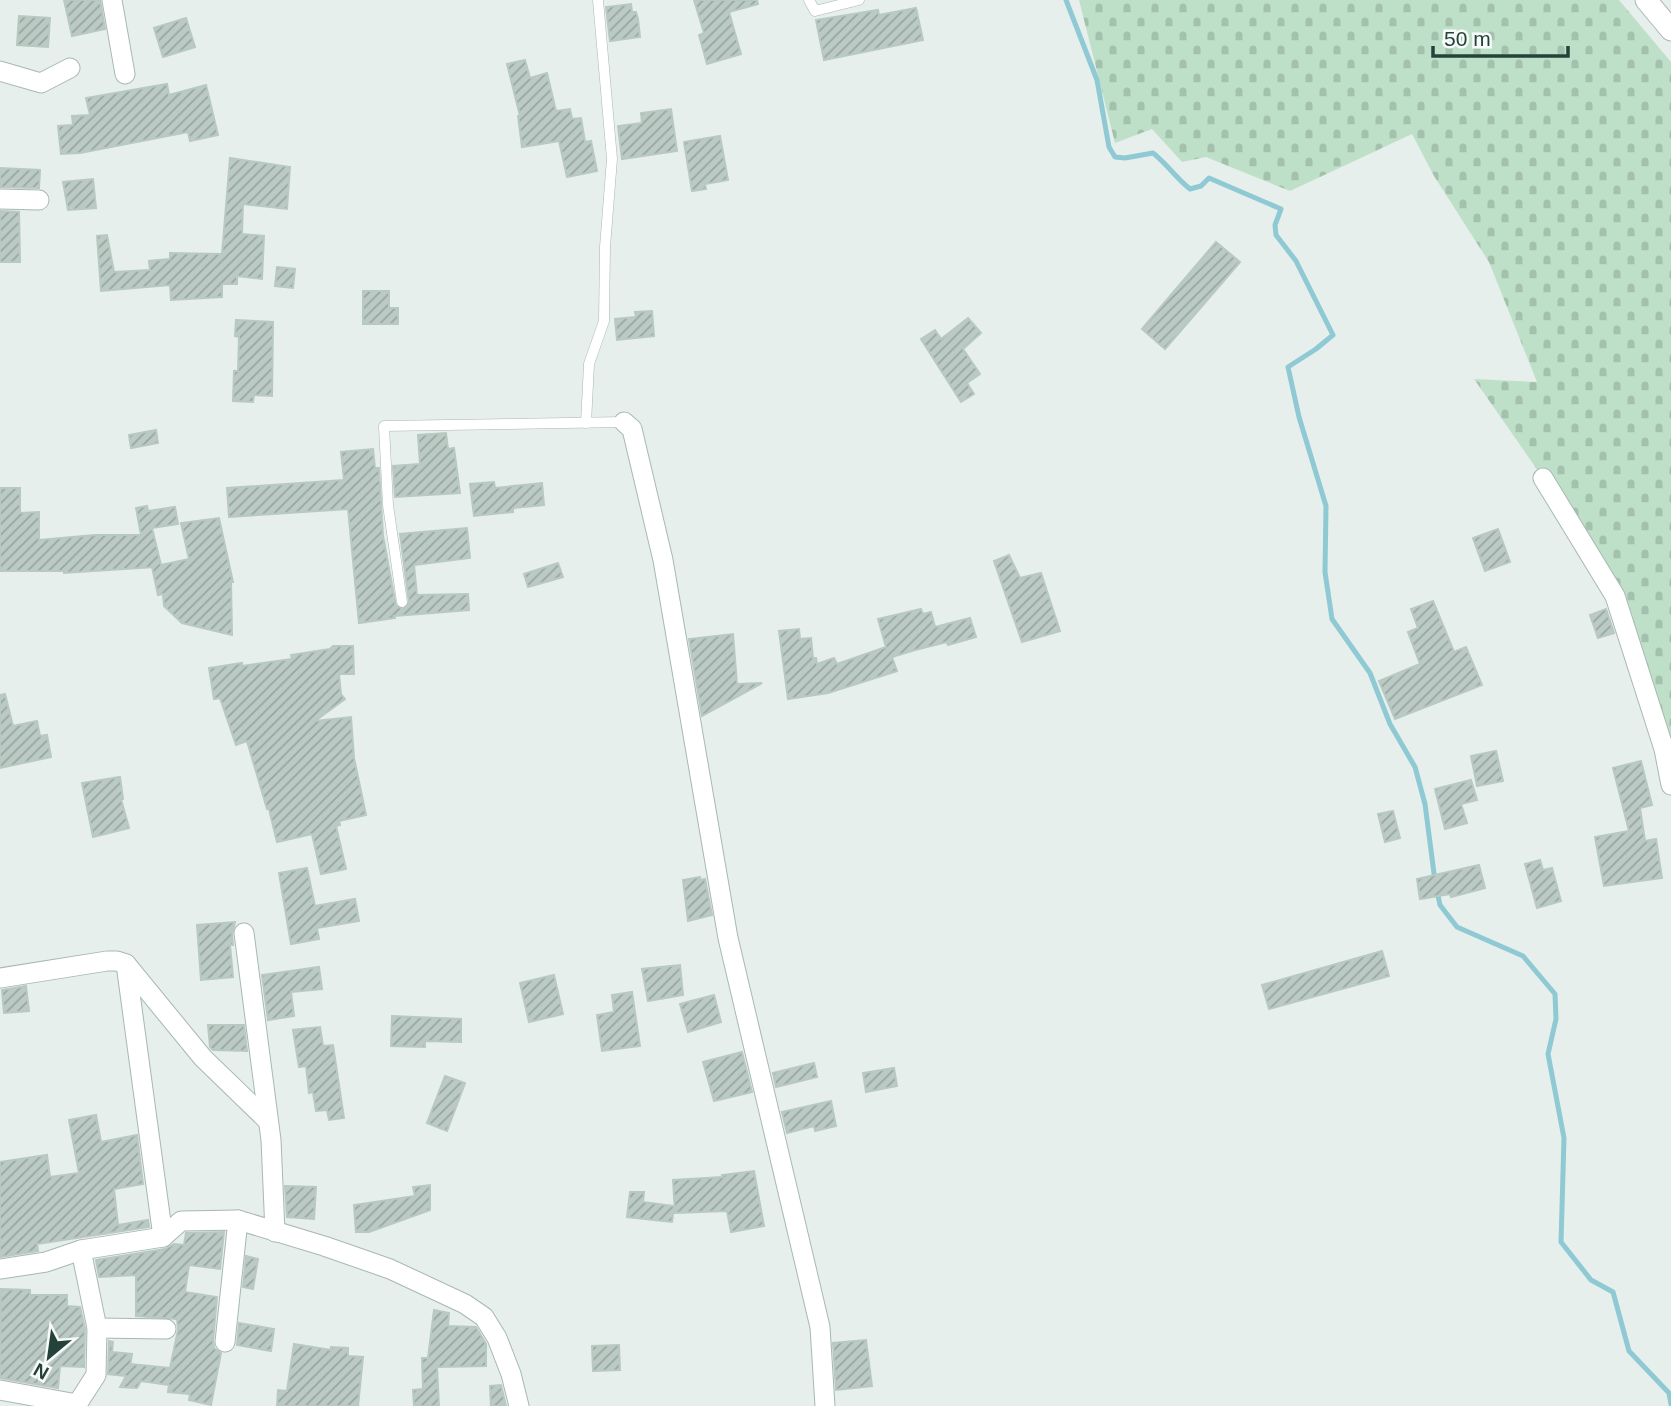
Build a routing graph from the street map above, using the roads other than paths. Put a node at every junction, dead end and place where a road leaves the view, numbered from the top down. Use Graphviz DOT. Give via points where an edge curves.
graph roads {
  1 [pos="113,0"];
  2 [pos="598,0"];
  3 [pos="809,0"];
  4 [pos="859,0"];
  5 [pos="1648,0"];
  6 [pos="1671,6"];
  7 [pos="1671,30"];
  8 [pos="71,68"];
  9 [pos="0,71"];
  10 [pos="125,74"];
  11 [pos="0,199"];
  12 [pos="39,200"];
  13 [pos="624,422"];
  14 [pos="586,423"];
  15 [pos="1544,478"];
  16 [pos="402,602"];
  17 [pos="1671,785"];
  18 [pos="244,933"];
  19 [pos="126,964"];
  20 [pos="0,978"];
  21 [pos="267,1120"];
  22 [pos="239,1220"];
  23 [pos="275,1232"];
  24 [pos="163,1237"];
  25 [pos="81,1250"];
  26 [pos="0,1269"];
  27 [pos="97,1328"];
  28 [pos="166,1329"];
  29 [pos="225,1342"];
  30 [pos="0,1390"];
  31 [pos="77,1405"];
  32 [pos="519,1406"];
  33 [pos="825,1406"];
  1 -- 10 [label="street"];
  2 -- 14 [label="lane" via="612,159 604,321 589,364"];
  3 -- 4 [label="lane" via="815,11"];
  5 -- 6 [label="street"];
  5 -- 7 [label="street"];
  8 -- 9 [label="street" via="41,83"];
  11 -- 12 [label="street"];
  13 -- 14 [label="lane"];
  13 -- 33 [label="street" via="632,429 663,560 728,938 820,1327"];
  14 -- 16 [label="lane" via="384,426 388,505"];
  15 -- 17 [label="street" via="1615,596 1664,749"];
  18 -- 21 [label="street"];
  19 -- 20 [label="street" via="107,961"];
  19 -- 21 [label="street" via="203,1058"];
  19 -- 24 [label="street"];
  21 -- 23 [label="street"];
  22 -- 23 [label="street"];
  22 -- 24 [label="street" via="181,1221"];
  22 -- 29 [label="street"];
  23 -- 32 [label="street" via="390,1269 484,1317 497,1338"];
  24 -- 25 [label="street"];
  25 -- 26 [label="street" via="46,1262"];
  25 -- 27 [label="street"];
  27 -- 28 [label="street"];
  27 -- 31 [label="street" via="96,1375"];
  30 -- 31 [label="street"];
}
